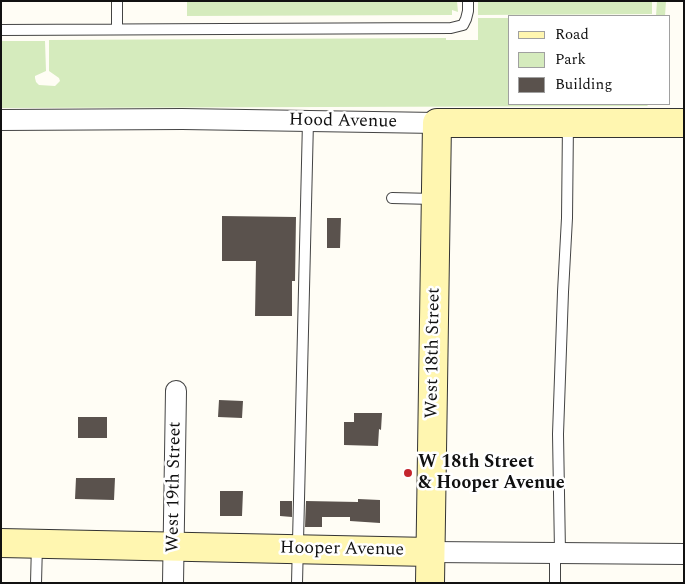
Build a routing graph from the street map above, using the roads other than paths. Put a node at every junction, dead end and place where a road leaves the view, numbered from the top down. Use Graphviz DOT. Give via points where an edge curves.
graph roads {
  1 [pos="117,1"];
  2 [pos="468,1"];
  3 [pos="117,29"];
  4 [pos="1,30"];
  5 [pos="1,120"];
  6 [pos="308,121"];
  7 [pos="437,123"];
  8 [pos="568,123"];
  9 [pos="684,123"];
  10 [pos="392,198"];
  11 [pos="436,199"];
  12 [pos="176,391"];
  13 [pos="1,543"];
  14 [pos="37,544"];
  15 [pos="174,547"];
  16 [pos="298,549"];
  17 [pos="430,552"];
  18 [pos="557,552"];
  19 [pos="684,554"];
  20 [pos="36,583"];
  21 [pos="173,583"];
  22 [pos="297,583"];
  23 [pos="430,583"];
  24 [pos="555,583"];
  1 -- 3 [label="lane"];
  2 -- 3 [label="lane" via="464,25 451,28"];
  3 -- 4 [label="lane"];
  5 -- 6 [label="street, Hood Avenue"];
  6 -- 7 [label="street, Hood Avenue"];
  6 -- 16 [label="lane"];
  7 -- 8 [label="street, Hood Avenue"];
  7 -- 11 [label="street, West 18th Street"];
  8 -- 9 [label="street, Hood Avenue"];
  8 -- 18 [label="lane"];
  10 -- 11 [label="lane"];
  11 -- 17 [label="street, West 18th Street"];
  12 -- 15 [label="street, West 19th Street"];
  13 -- 14 [label="street, Hooper Avenue"];
  14 -- 15 [label="street, Hooper Avenue"];
  14 -- 20 [label="lane"];
  15 -- 16 [label="street, Hooper Avenue"];
  15 -- 21 [label="street, West 19th Street"];
  16 -- 17 [label="street, Hooper Avenue"];
  16 -- 22 [label="lane"];
  17 -- 18 [label="street, Hooper Avenue"];
  17 -- 23 [label="street, West 18th Street"];
  18 -- 19 [label="street, Hooper Avenue"];
  18 -- 24 [label="lane"];
}
